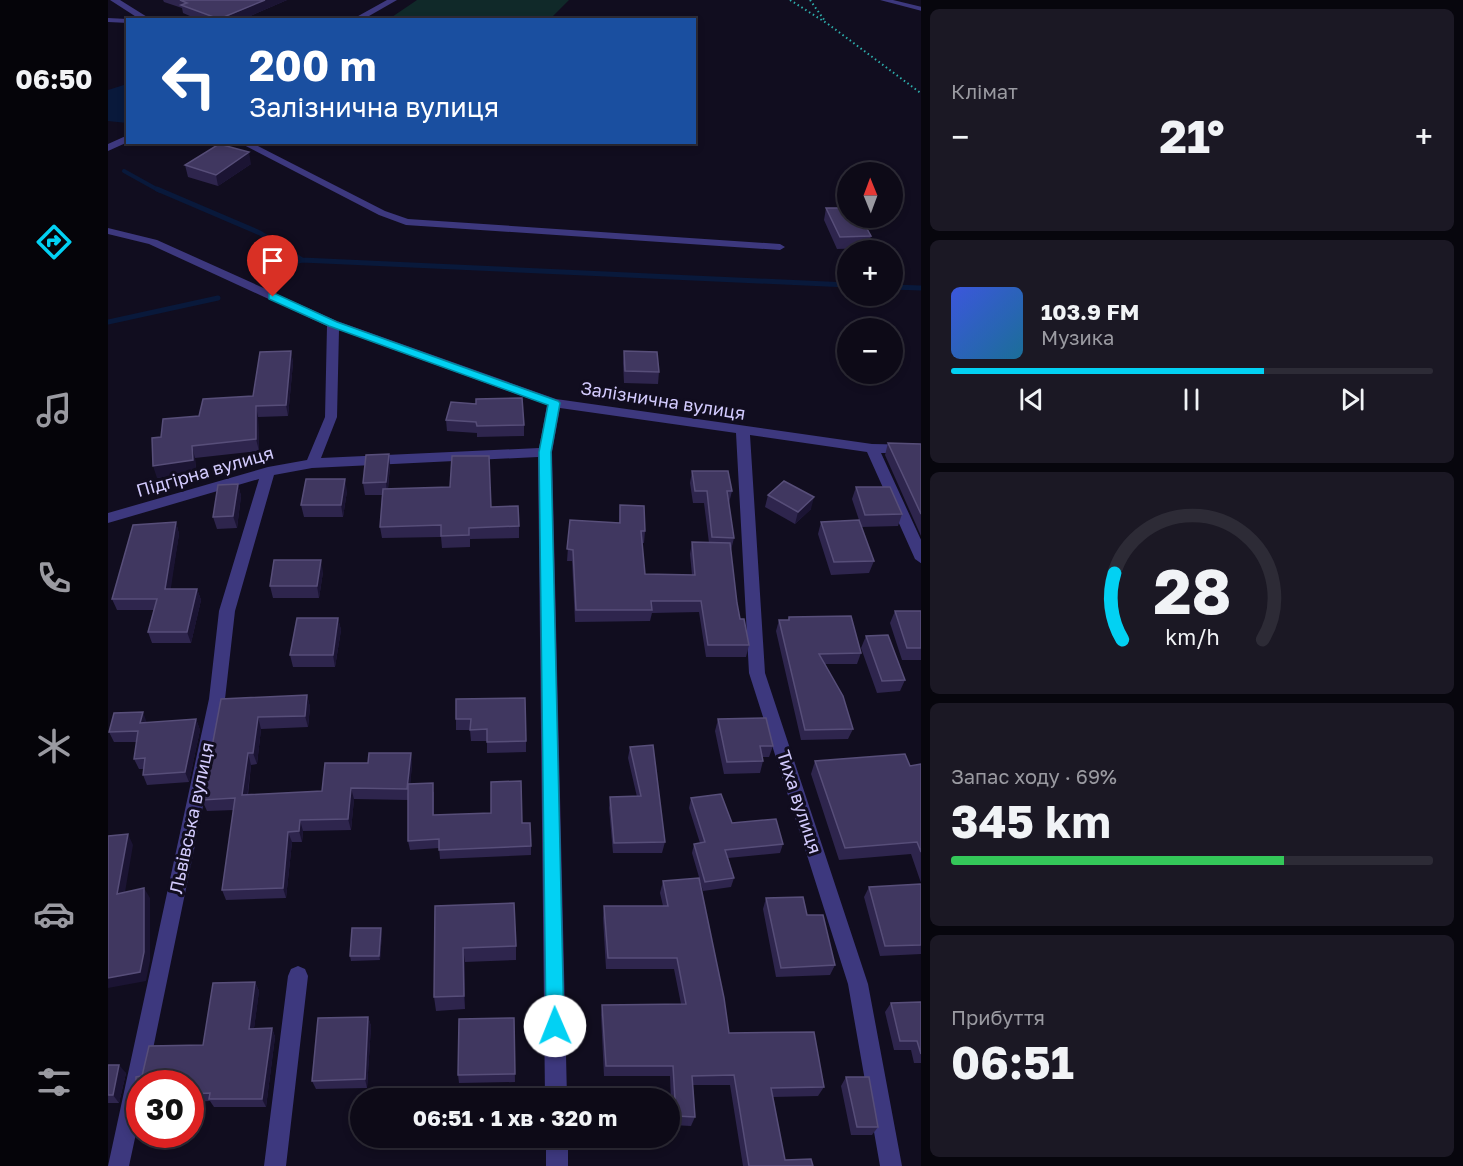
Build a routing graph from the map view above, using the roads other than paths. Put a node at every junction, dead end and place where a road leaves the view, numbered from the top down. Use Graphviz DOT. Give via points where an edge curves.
graph roads {
  1 [pos="114,0"];
  2 [pos="884,0"];
  3 [pos="386,1"];
  4 [pos="921,9"];
  5 [pos="145,18"];
  6 [pos="358,18"];
  7 [pos="108,20"];
  8 [pos="126,21"];
  9 [pos="126,139"];
  10 [pos="246,144"];
  11 [pos="108,148"];
  12 [pos="108,231"];
  13 [pos="780,247"];
  14 [pos="333,324"];
  15 [pos="554,403"];
  16 [pos="743,432"];
  17 [pos="872,448"];
  18 [pos="921,449"];
  19 [pos="545,452"];
  20 [pos="312,463"];
  21 [pos="268,472"];
  22 [pos="108,518"];
  23 [pos="921,559"];
  24 [pos="298,976"];
  25 [pos="556,1088"];
  26 [pos="557,1148"];
  27 [pos="118,1166"];
  28 [pos="274,1166"];
  29 [pos="557,1166"];
  30 [pos="891,1166"];
  1 -- 5 [label="street"];
  2 -- 4 [label="lane"];
  3 -- 6 [label="street"];
  7 -- 8 [label="lane"];
  9 -- 11 [label="street"];
  10 -- 13 [label="lane" via="406,222"];
  12 -- 14 [label="street, Залізнична вулиця" via="153,242"];
  14 -- 15 [label="street, Залізнична вулиця"];
  14 -- 20 [label="street" via="331,417"];
  15 -- 16 [label="street, Залізнична вулиця"];
  15 -- 19 [label="street"];
  16 -- 17 [label="street, Залізнична вулиця"];
  16 -- 30 [label="street, Тиха вулиця" via="757,673 858,984"];
  17 -- 18 [label="street, Залізнична вулиця"];
  17 -- 23 [label="street"];
  19 -- 20 [label="street, Підгірна вулиця"];
  19 -- 25 [label="street"];
  20 -- 21 [label="street, Підгірна вулиця"];
  21 -- 22 [label="street, Підгірна вулиця"];
  21 -- 27 [label="street, Львівська вулиця" via="227,611 217,699"];
  24 -- 28 [label="street"];
  26 -- 29 [label="street"];
}
